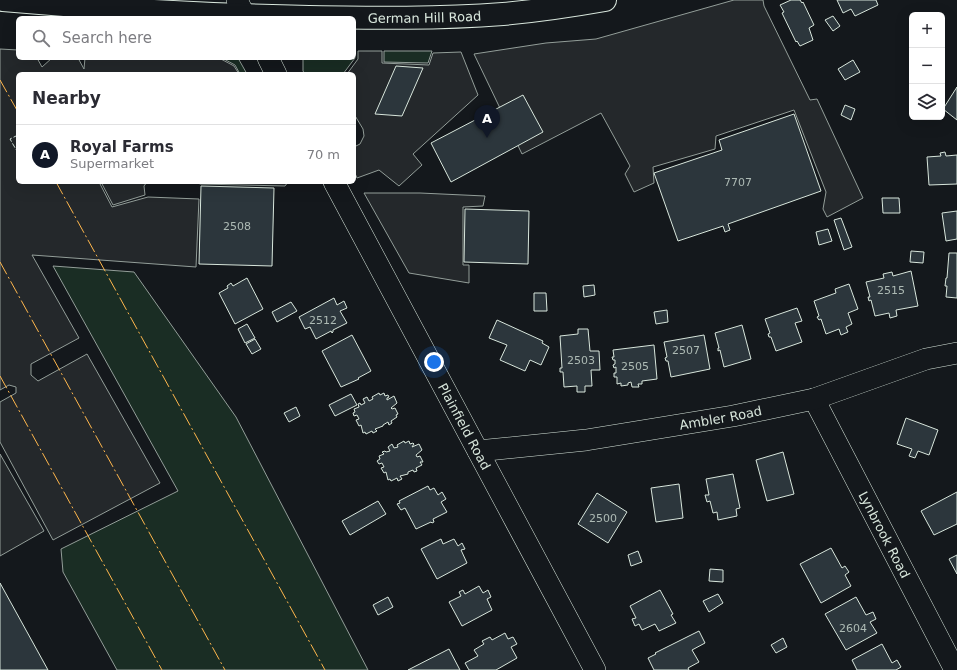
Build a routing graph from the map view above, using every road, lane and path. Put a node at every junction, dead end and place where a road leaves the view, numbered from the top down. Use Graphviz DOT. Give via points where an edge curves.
graph roads {
  1 [pos="3,0"];
  2 [pos="605,0"];
  3 [pos="243,11"];
  4 [pos="339,16"];
  5 [pos="356,17"];
  6 [pos="269,60"];
  7 [pos="275,72"];
  8 [pos="335,184"];
  9 [pos="957,353"];
  10 [pos="814,400"];
  11 [pos="478,451"];
  12 [pos="595,670"];
  13 [pos="955,670"];
  1 -- 3 [label="street, German Hill Road" via="73,6"];
  2 -- 5 [label="street, German Hill Road" via="557,8 461,17"];
  3 -- 4 [label="street, German Hill Road"];
  6 -- 7 [label="street"];
  8 -- 11 [label="street, Plainfield Road"];
  9 -- 10 [label="street, Ambler Road" via="926,359"];
  10 -- 11 [label="street, Ambler Road" via="631,433 547,445"];
  10 -- 13 [label="street, Lynbrook Road"];
  11 -- 12 [label="street, Plainfield Road"];
}
